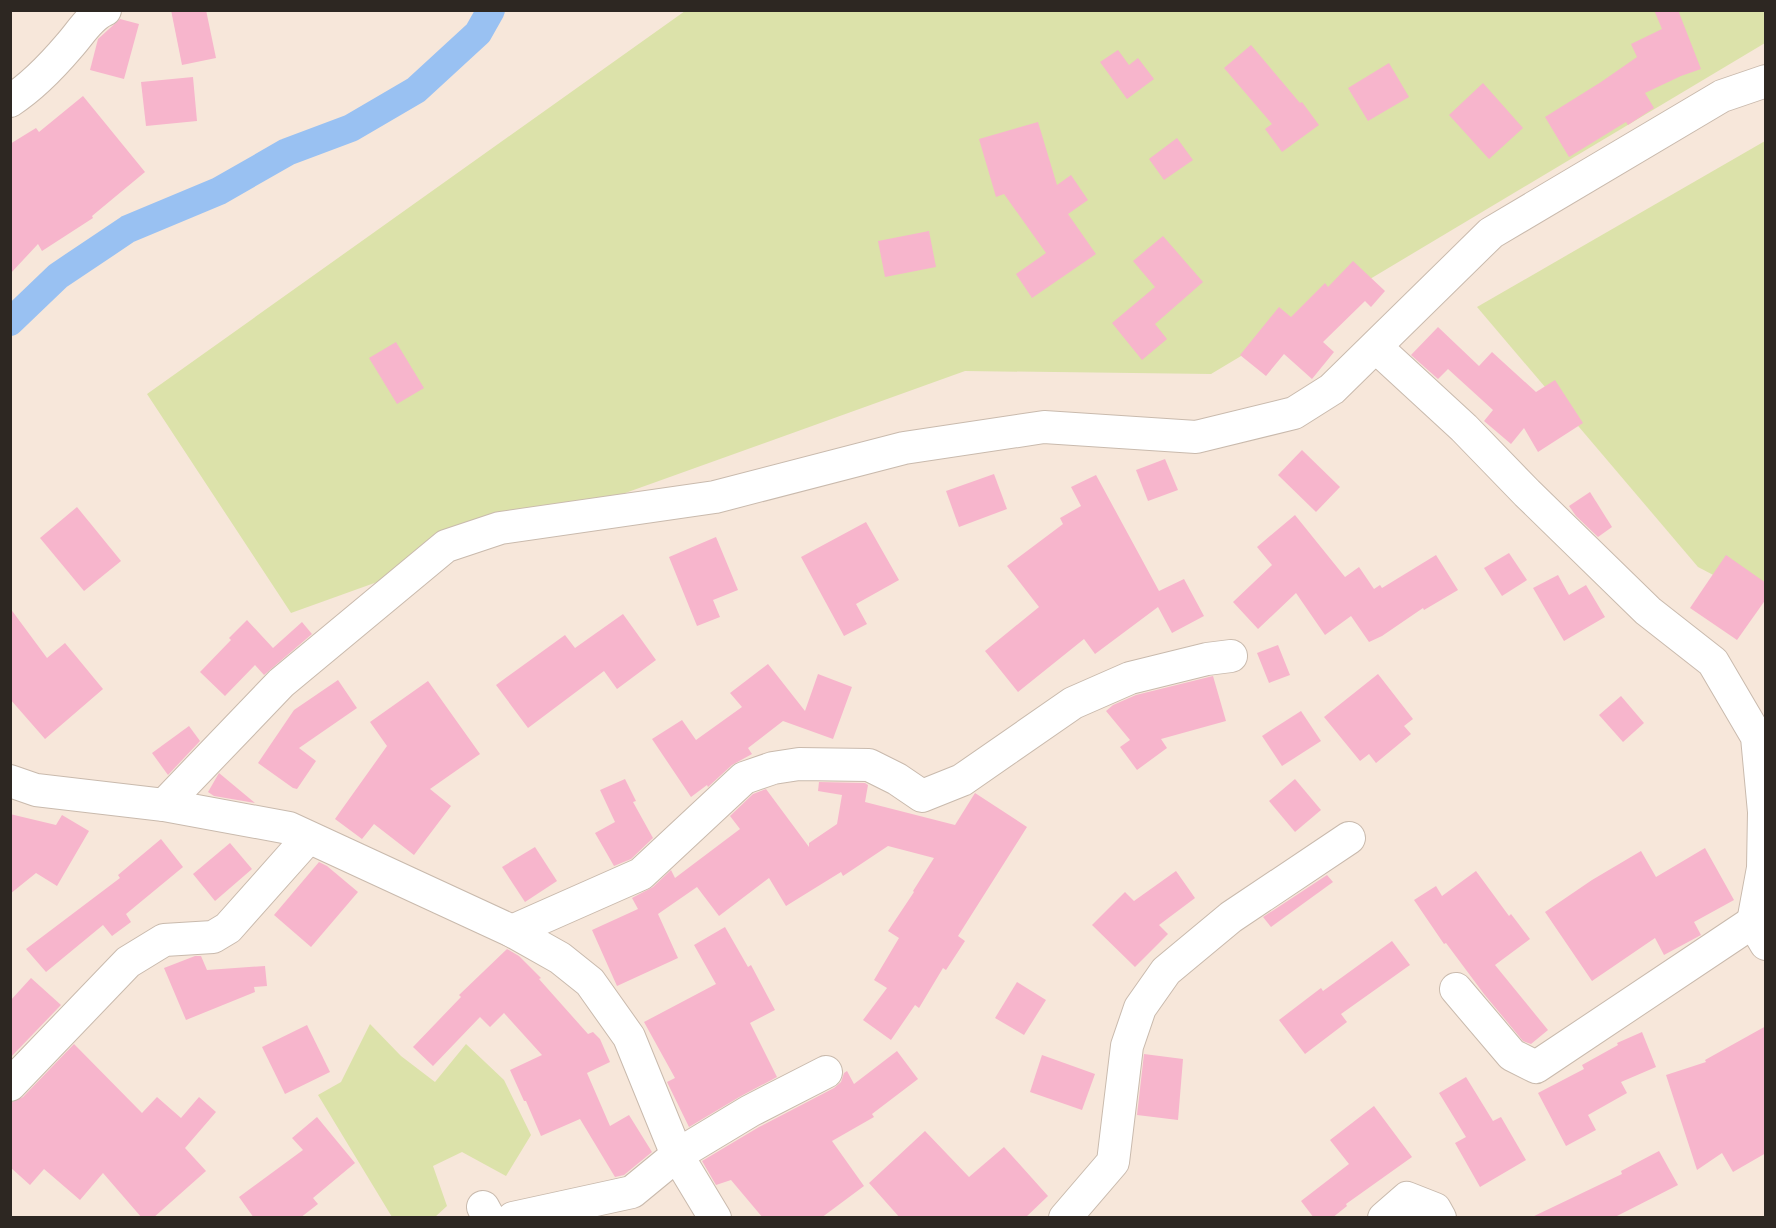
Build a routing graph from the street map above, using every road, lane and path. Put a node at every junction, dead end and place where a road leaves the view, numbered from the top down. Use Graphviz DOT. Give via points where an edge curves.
graph roads {
  1 [pos="105,10"];
  2 [pos="1766,81"];
  3 [pos="10,101"];
  4 [pos="1376,347"];
  5 [pos="1231,656"];
  6 [pos="10,781"];
  7 [pos="164,806"];
  8 [pos="308,838"];
  9 [pos="1349,838"];
  10 [pos="512,930"];
  11 [pos="1759,933"];
  12 [pos="1456,989"];
  13 [pos="826,1072"];
  14 [pos="10,1085"];
  15 [pos="677,1155"];
  16 [pos="513,1218"];
  17 [pos="715,1218"];
  18 [pos="1065,1218"];
  19 [pos="1384,1218"];
  20 [pos="1440,1218"];
  1 -- 3 [label="street" via="26,91"];
  2 -- 4 [label="street" via="1722,96 1491,232"];
  4 -- 7 [label="street" via="1332,388 1294,412 1196,437 1044,427 904,448 715,497 500,528 446,546 281,683"];
  4 -- 11 [label="street" via="1648,610 1713,662 1757,737 1764,812"];
  5 -- 10 [label="street" via="1207,658 1130,678 1073,703 962,780 922,796 869,765 799,764 744,778 641,874"];
  6 -- 7 [label="street" via="36,790"];
  7 -- 8 [label="street" via="289,828"];
  8 -- 10 [label="street"];
  8 -- 14 [label="street" via="228,928 213,937 164,940 128,962"];
  9 -- 18 [label="street" via="1232,917 1166,971 1140,1008 1127,1046 1113,1162"];
  10 -- 15 [label="street" via="560,958 590,982 629,1037"];
  11 -- 12 [label="street" via="1536,1067 1512,1055"];
  13 -- 15 [label="street" via="750,1110"];
  15 -- 16 [label="street" via="632,1192"];
  15 -- 17 [label="street"];
  19 -- 20 [label="street" via="1407,1198 1435,1209"];
}
